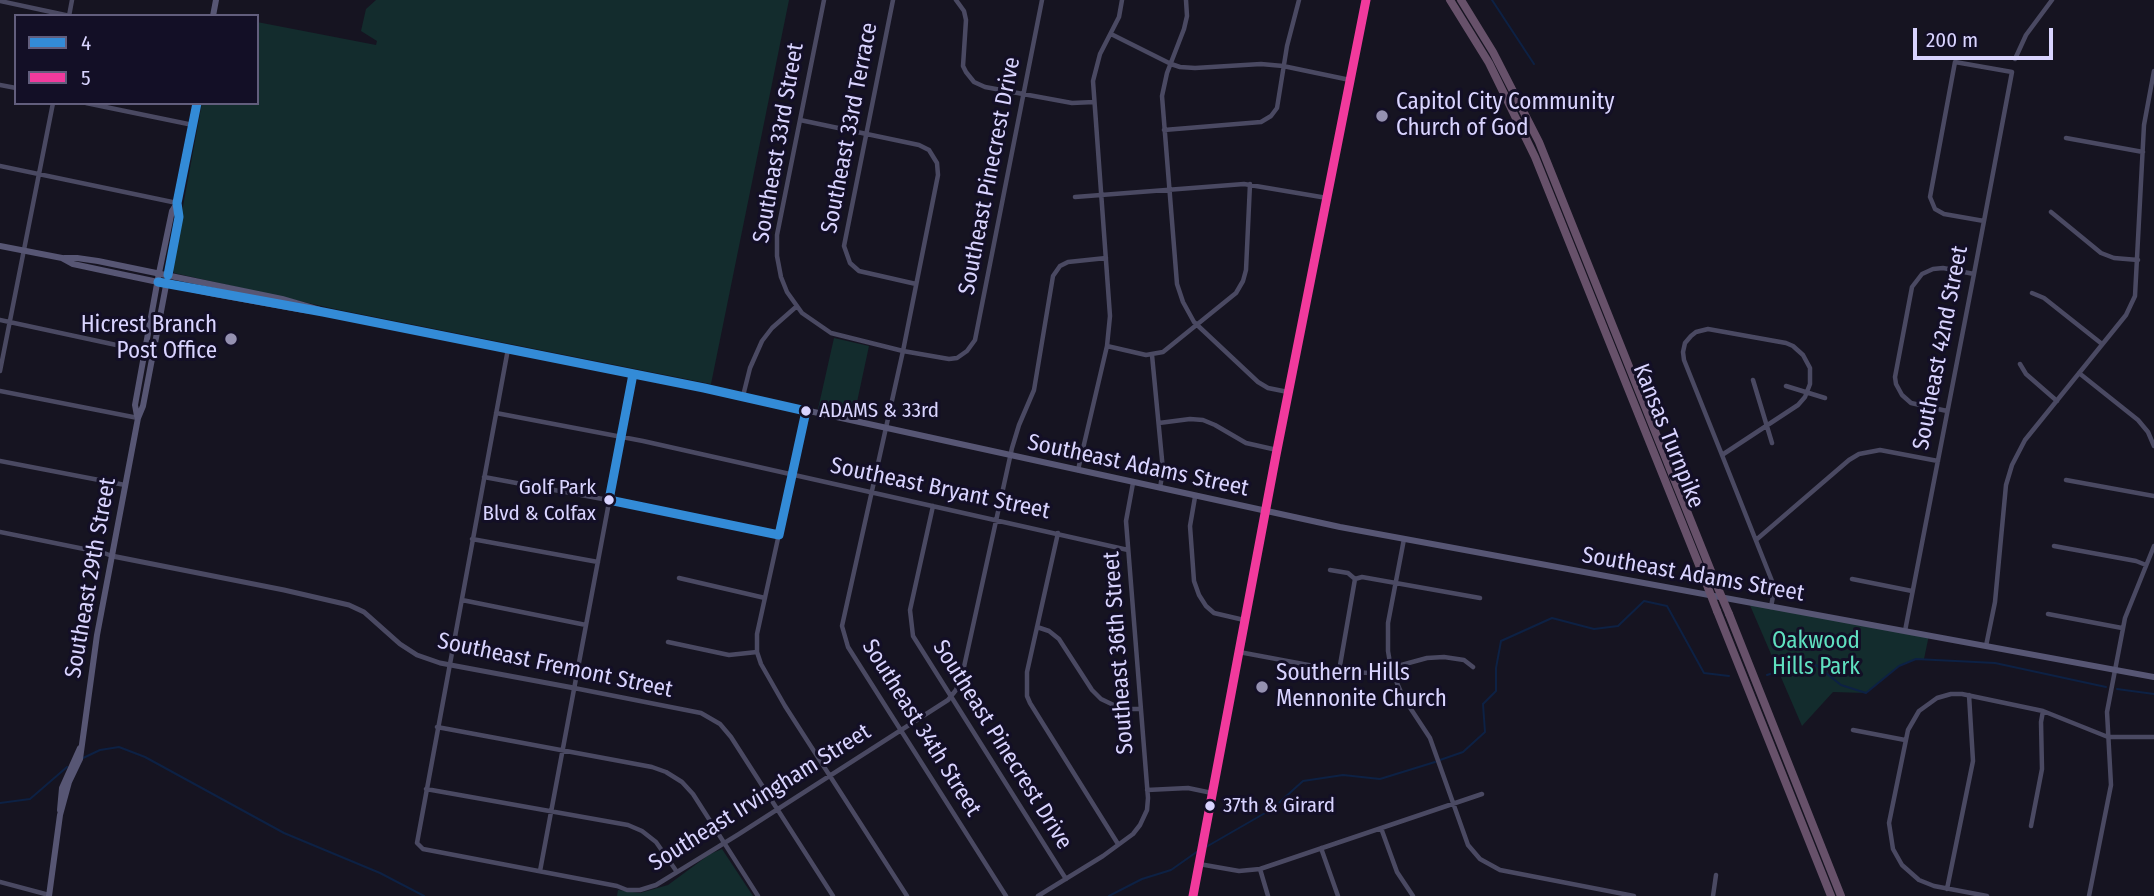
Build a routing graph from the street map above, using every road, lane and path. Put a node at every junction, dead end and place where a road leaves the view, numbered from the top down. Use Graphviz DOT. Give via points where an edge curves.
graph roads {
  1 [pos="824,0"];
  2 [pos="893,0"];
  3 [pos="956,0"];
  4 [pos="1042,0"];
  5 [pos="1122,0"];
  6 [pos="1186,0"];
  7 [pos="1299,0"];
  8 [pos="1366,0"];
  9 [pos="1450,0"];
  10 [pos="1461,0"];
  11 [pos="2052,0"];
  12 [pos="0,1"];
  13 [pos="61,14"];
  14 [pos="1111,34"];
  15 [pos="2015,59"];
  16 [pos="1171,64"];
  17 [pos="1283,66"];
  18 [pos="2154,71"];
  19 [pos="1350,80"];
  20 [pos="1024,93"];
  21 [pos="1094,102"];
  22 [pos="53,105"];
  23 [pos="96,105"];
  24 [pos="197,105"];
  25 [pos="800,120"];
  26 [pos="192,125"];
  27 [pos="1164,130"];
  28 [pos="866,134"];
  29 [pos="2066,138"];
  30 [pos="2143,152"];
  31 [pos="0,166"];
  32 [pos="39,174"];
  33 [pos="1250,184"];
  34 [pos="1169,189"];
  35 [pos="1101,194"];
  36 [pos="1075,197"];
  37 [pos="1327,198"];
  38 [pos="177,203"];
  39 [pos="2051,212"];
  40 [pos="1984,221"];
  41 [pos="0,246"];
  42 [pos="24,250"];
  43 [pos="62,258"];
  44 [pos="1106,258"];
  45 [pos="2138,260"];
  46 [pos="159,273"];
  47 [pos="1974,274"];
  48 [pos="168,275"];
  49 [pos="158,282"];
  50 [pos="166,284"];
  51 [pos="916,284"];
  52 [pos="2032,293"];
  53 [pos="797,306"];
  54 [pos="323,312"];
  55 [pos="0,320"];
  56 [pos="10,322"];
  57 [pos="1198,325"];
  58 [pos="2102,344"];
  59 [pos="1107,346"];
  60 [pos="146,347"];
  61 [pos="154,348"];
  62 [pos="508,349"];
  63 [pos="903,351"];
  64 [pos="1152,355"];
  65 [pos="2020,364"];
  66 [pos="0,371"];
  67 [pos="2079,373"];
  68 [pos="633,374"];
  69 [pos="1753,380"];
  70 [pos="1786,386"];
  71 [pos="0,391"];
  72 [pos="1288,393"];
  73 [pos="1807,393"];
  74 [pos="743,397"];
  75 [pos="1825,398"];
  76 [pos="2057,401"];
  77 [pos="806,411"];
  78 [pos="1947,411"];
  79 [pos="496,413"];
  80 [pos="138,418"];
  81 [pos="1159,423"];
  82 [pos="1766,426"];
  83 [pos="886,428"];
  84 [pos="621,437"];
  85 [pos="2153,442"];
  86 [pos="1772,443"];
  87 [pos="1277,450"];
  88 [pos="1722,455"];
  89 [pos="1011,456"];
  90 [pos="0,461"];
  91 [pos="1937,461"];
  92 [pos="1078,471"];
  93 [pos="793,475"];
  94 [pos="485,477"];
  95 [pos="2066,480"];
  96 [pos="1133,483"];
  97 [pos="125,485"];
  98 [pos="1160,489"];
  99 [pos="871,493"];
  100 [pos="2154,496"];
  101 [pos="1195,497"];
  102 [pos="609,500"];
  103 [pos="933,506"];
  104 [pos="1265,512"];
  105 [pos="996,520"];
  106 [pos="0,532"];
  107 [pos="1058,533"];
  108 [pos="779,535"];
  109 [pos="472,539"];
  110 [pos="1405,539"];
  111 [pos="1756,540"];
  112 [pos="2154,545"];
  113 [pos="2054,546"];
  114 [pos="1128,550"];
  115 [pos="112,556"];
  116 [pos="598,562"];
  117 [pos="2146,565"];
  118 [pos="1330,570"];
  119 [pos="679,578"];
  120 [pos="1356,579"];
  121 [pos="1852,579"];
  122 [pos="1396,582"];
  123 [pos="1912,591"];
  124 [pos="765,598"];
  125 [pos="1480,598"];
  126 [pos="462,600"];
  127 [pos="1771,607"];
  128 [pos="2048,614"];
  129 [pos="1244,620"];
  130 [pos="586,625"];
  131 [pos="1037,627"];
  132 [pos="2123,628"];
  133 [pos="1905,631"];
  134 [pos="668,642"];
  135 [pos="1986,646"];
  136 [pos="757,652"];
  137 [pos="1238,652"];
  138 [pos="449,664"];
  139 [pos="1473,667"];
  140 [pos="1391,669"];
  141 [pos="2115,669"];
  142 [pos="1339,671"];
  143 [pos="2154,677"];
  144 [pos="574,688"];
  145 [pos="1969,695"];
  146 [pos="950,697"];
  147 [pos="1141,709"];
  148 [pos="2043,710"];
  149 [pos="437,727"];
  150 [pos="900,730"];
  151 [pos="1853,730"];
  152 [pos="2108,737"];
  153 [pos="2154,737"];
  154 [pos="1905,740"];
  155 [pos="563,750"];
  156 [pos="830,775"];
  157 [pos="426,789"];
  158 [pos="1147,790"];
  159 [pos="1212,793"];
  160 [pos="1482,794"];
  161 [pos="1454,803"];
  162 [pos="777,809"];
  163 [pos="551,812"];
  164 [pos="2031,825"];
  165 [pos="1381,828"];
  166 [pos="724,843"];
  167 [pos="1118,844"];
  168 [pos="1321,848"];
  169 [pos="1199,862"];
  170 [pos="1260,869"];
  171 [pos="540,871"];
  172 [pos="677,872"];
  173 [pos="1716,875"];
  174 [pos="1066,879"];
  175 [pos="0,882"];
  176 [pos="1947,888"];
  177 [pos="627,890"];
  178 [pos="49,895"];
  179 [pos="626,896"];
  180 [pos="758,896"];
  181 [pos="833,896"];
  182 [pos="907,896"];
  183 [pos="1006,896"];
  184 [pos="1038,896"];
  185 [pos="1193,896"];
  186 [pos="1268,896"];
  187 [pos="1338,896"];
  188 [pos="1413,896"];
  189 [pos="1634,896"];
  190 [pos="1713,896"];
  191 [pos="1830,896"];
  192 [pos="1841,896"];
  193 [pos="1986,896"];
  194 [pos="2089,896"];
  1 -- 25 [label="street, Southeast 33rd Street"];
  2 -- 28 [label="street, Southeast 33rd Terrace"];
  3 -- 20 [label="street" via="966,20 963,62 970,78 985,87"];
  4 -- 20 [label="street, Southeast Pinecrest Drive"];
  5 -- 14 [label="street"];
  6 -- 16 [label="street" via="1186,21"];
  7 -- 17 [label="street"];
  8 -- 19 [label="main road"];
  9 -- 191 [label="highway, Kansas Turnpike, bridge" via="1489,63 1535,157"];
  10 -- 192 [label="highway, Kansas Turnpike, bridge" via="1539,142"];
  11 -- 15 [label="street"];
  12 -- 13 [label="street"];
  14 -- 16 [label="street"];
  14 -- 21 [label="street" via="1096,65"];
  16 -- 17 [label="street" via="1191,68"];
  16 -- 27 [label="street" via="1163,88"];
  17 -- 19 [label="street"];
  17 -- 27 [label="street" via="1277,108 1268,119"];
  18 -- 30 [label="street"];
  19 -- 37 [label="main road"];
  20 -- 21 [label="street" via="1072,103"];
  20 -- 63 [label="street, Southeast Pinecrest Drive" via="975,340 970,349 953,359"];
  21 -- 35 [label="street"];
  22 -- 32 [label="street"];
  23 -- 26 [label="street"];
  24 -- 26 [label="main road, Southeast 29th Street"];
  25 -- 28 [label="street"];
  25 -- 53 [label="street, Southeast 33rd Street" via="776,246 781,277"];
  26 -- 38 [label="main road, Southeast 29th Street"];
  27 -- 34 [label="street"];
  28 -- 51 [label="street, Southeast 33rd Terrace" via="845,252 864,273"];
  28 -- 51 [label="street, Southeast 34th Street" via="919,145 935,159 938,175"];
  29 -- 30 [label="street"];
  30 -- 45 [label="street"];
  31 -- 32 [label="street"];
  32 -- 38 [label="street"];
  32 -- 42 [label="street"];
  33 -- 34 [label="street"];
  33 -- 37 [label="street"];
  33 -- 57 [label="street" via="1243,281 1233,297"];
  34 -- 35 [label="street"];
  34 -- 57 [label="street" via="1177,284"];
  35 -- 36 [label="street"];
  35 -- 44 [label="street"];
  37 -- 72 [label="main road"];
  38 -- 46 [label="main road, Southeast 29th Street"];
  38 -- 48 [label="main road, Southeast 29th Street" via="179,217"];
  39 -- 45 [label="street" via="2107,256"];
  40 -- 40 [label="street, Southeast 42nd Street" via="1944,214 1935,209 1930,197 1955,62 2012,72"];
  40 -- 47 [label="street, Southeast 42nd Street"];
  41 -- 42 [label="main road, Southeast Adams Street"];
  42 -- 43 [label="main road, Southeast Adams Street"];
  42 -- 56 [label="street"];
  43 -- 46 [label="main road, Southeast Adams Street"];
  43 -- 49 [label="main road, Southeast Adams Street"];
  44 -- 59 [label="street" via="1111,316"];
  44 -- 89 [label="street" via="1068,262 1054,273 1034,390 1018,425"];
  45 -- 58 [label="street" via="2133,304"];
  46 -- 48 [label="main road, Southeast Adams Street"];
  46 -- 49 [label="main road, Southeast 29th Street"];
  47 -- 78 [label="street, Southeast 42nd Street"];
  47 -- 78 [label="street" via="1933,268 1912,287 1896,384 1911,403"];
  48 -- 50 [label="main road, Southeast 29th Street"];
  48 -- 54 [label="main road, Southeast Adams Street"];
  49 -- 50 [label="main road, Southeast Adams Street"];
  49 -- 60 [label="main road, Southeast 29th Street"];
  50 -- 54 [label="main road, Southeast Adams Street"];
  50 -- 61 [label="main road, Southeast 29th Street"];
  51 -- 63 [label="street, Southeast 34th Street"];
  52 -- 58 [label="street"];
  53 -- 63 [label="street" via="831,333"];
  53 -- 74 [label="street" via="762,341"];
  54 -- 62 [label="main road, Southeast Adams Street"];
  55 -- 56 [label="street"];
  56 -- 60 [label="street" via="121,346"];
  56 -- 66 [label="street"];
  57 -- 64 [label="street" via="1166,351"];
  57 -- 72 [label="street" via="1258,382"];
  58 -- 67 [label="street"];
  59 -- 64 [label="street"];
  59 -- 92 [label="street"];
  60 -- 61 [label="street"];
  60 -- 80 [label="main road, Southeast 29th Street" via="135,405"];
  61 -- 80 [label="main road, Southeast 29th Street"];
  62 -- 68 [label="main road, Southeast Adams Street"];
  62 -- 79 [label="street"];
  63 -- 83 [label="street, Southeast 34th Street"];
  64 -- 81 [label="street"];
  65 -- 76 [label="street"];
  67 -- 76 [label="street"];
  67 -- 85 [label="street" via="2138,421"];
  68 -- 74 [label="main road, Southeast Adams Street"];
  68 -- 84 [label="street"];
  69 -- 82 [label="street"];
  70 -- 73 [label="street"];
  71 -- 80 [label="street"];
  72 -- 87 [label="main road"];
  73 -- 75 [label="street"];
  73 -- 82 [label="street" via="1798,405"];
  73 -- 88 [label="street" via="1810,368 1793,346 1711,329 1693,334 1685,343 1684,360"];
  74 -- 77 [label="main road, Southeast Adams Street"];
  76 -- 135 [label="street" via="2020,447 2008,477"];
  77 -- 83 [label="main road, Southeast Adams Street"];
  77 -- 93 [label="street"];
  78 -- 91 [label="street, Southeast 42nd Street"];
  79 -- 84 [label="street, Southeast Bryant Street"];
  79 -- 94 [label="street"];
  80 -- 97 [label="main road, Southeast 29th Street"];
  81 -- 87 [label="street" via="1203,420 1246,443"];
  81 -- 98 [label="street"];
  82 -- 86 [label="street"];
  82 -- 88 [label="street"];
  83 -- 89 [label="main road, Southeast Adams Street"];
  83 -- 99 [label="street, Southeast 34th Street"];
  84 -- 93 [label="street, Southeast Bryant Street"];
  84 -- 102 [label="street"];
  87 -- 104 [label="main road"];
  88 -- 111 [label="street"];
  89 -- 92 [label="main road, Southeast Adams Street"];
  89 -- 105 [label="street"];
  90 -- 97 [label="street"];
  91 -- 111 [label="street" via="1880,450 1859,454"];
  91 -- 123 [label="street, Southeast 42nd Street"];
  92 -- 96 [label="main road, Southeast Adams Street"];
  93 -- 99 [label="street, Southeast Bryant Street"];
  93 -- 108 [label="street"];
  94 -- 102 [label="street"];
  94 -- 109 [label="street"];
  95 -- 100 [label="street"];
  96 -- 98 [label="main road, Southeast Adams Street"];
  96 -- 114 [label="street, Southeast 36th Street" via="1127,515"];
  97 -- 115 [label="main road, Southeast 29th Street"];
  98 -- 101 [label="main road, Southeast Adams Street"];
  99 -- 103 [label="street, Southeast Bryant Street"];
  99 -- 150 [label="street, Southeast 34th Street" via="842,626 848,647"];
  101 -- 104 [label="main road, Southeast Adams Street"];
  101 -- 129 [label="street" via="1191,526 1199,596 1214,613"];
  102 -- 108 [label="street"];
  102 -- 116 [label="street"];
  103 -- 105 [label="street, Southeast Bryant Street"];
  103 -- 146 [label="street, Southeast Pinecrest Drive" via="910,622 916,643"];
  104 -- 110 [label="main road, Southeast Adams Street"];
  104 -- 129 [label="main road"];
  105 -- 107 [label="street, Southeast Bryant Street"];
  105 -- 146 [label="street" via="962,676"];
  106 -- 115 [label="street"];
  107 -- 114 [label="street, Southeast Bryant Street"];
  107 -- 131 [label="street"];
  108 -- 124 [label="street"];
  109 -- 116 [label="street"];
  109 -- 126 [label="street"];
  110 -- 122 [label="street"];
  110 -- 127 [label="main road, Southeast Adams Street"];
  111 -- 127 [label="street" via="1773,586"];
  112 -- 117 [label="street"];
  113 -- 117 [label="street"];
  114 -- 147 [label="street, Southeast 36th Street"];
  115 -- 138 [label="street, Southeast Fremont Street" via="349,605 364,612 408,650"];
  115 -- 178 [label="main road, Southeast 29th Street" via="80,759 60,815"];
  116 -- 130 [label="street"];
  117 -- 132 [label="street"];
  118 -- 120 [label="street"];
  119 -- 124 [label="street"];
  120 -- 122 [label="street"];
  120 -- 142 [label="street"];
  121 -- 123 [label="street"];
  122 -- 125 [label="street"];
  122 -- 140 [label="street" via="1388,623"];
  123 -- 133 [label="street, Southeast 42nd Street"];
  124 -- 136 [label="street"];
  126 -- 130 [label="street"];
  126 -- 138 [label="street"];
  127 -- 133 [label="main road, Southeast Adams Street"];
  128 -- 132 [label="street"];
  129 -- 137 [label="main road"];
  130 -- 144 [label="street"];
  131 -- 147 [label="street" via="1059,639 1101,699 1122,709"];
  131 -- 167 [label="street" via="1026,677 1030,703"];
  132 -- 141 [label="street"];
  133 -- 135 [label="main road, Southeast Adams Street"];
  134 -- 136 [label="street" via="729,655"];
  135 -- 141 [label="main road, Southeast Adams Street"];
  136 -- 156 [label="street"];
  137 -- 142 [label="street"];
  137 -- 159 [label="main road"];
  138 -- 144 [label="street, Southeast Fremont Street"];
  138 -- 149 [label="street"];
  139 -- 140 [label="street" via="1444,656"];
  140 -- 142 [label="street"];
  140 -- 161 [label="street" via="1430,738"];
  141 -- 143 [label="main road, Southeast Adams Street"];
  141 -- 152 [label="street" via="2107,712"];
  144 -- 155 [label="street"];
  144 -- 162 [label="street, Southeast Fremont Street" via="713,719 731,737"];
  145 -- 148 [label="street"];
  145 -- 154 [label="street" via="1942,696 1925,705 1915,715"];
  145 -- 176 [label="street" via="1973,761"];
  146 -- 150 [label="street, Southeast Irvingham Street"];
  146 -- 174 [label="street, Southeast Pinecrest Drive"];
  147 -- 158 [label="street, Southeast 36th Street"];
  148 -- 152 [label="street"];
  148 -- 164 [label="street" via="2042,769"];
  149 -- 155 [label="street"];
  149 -- 157 [label="street"];
  150 -- 156 [label="street, Southeast Irvingham Street"];
  150 -- 183 [label="street, Southeast 34th Street"];
  151 -- 154 [label="street"];
  152 -- 153 [label="street"];
  152 -- 194 [label="street" via="2110,785"];
  154 -- 176 [label="street" via="1890,839 1905,869 1919,880"];
  155 -- 163 [label="street"];
  155 -- 166 [label="street" via="652,767 674,776 693,794"];
  156 -- 162 [label="street, Southeast Irvingham Street"];
  156 -- 182 [label="street"];
  157 -- 163 [label="street"];
  157 -- 171 [label="street, Southeast Irvingham Street" via="417,843 423,849"];
  158 -- 159 [label="street" via="1188,788"];
  158 -- 167 [label="street, Southeast 36th Street" via="1143,820"];
  159 -- 169 [label="main road"];
  160 -- 161 [label="street"];
  161 -- 165 [label="street"];
  161 -- 189 [label="street" via="1468,845 1490,866"];
  162 -- 166 [label="street, Southeast Irvingham Street"];
  162 -- 181 [label="street, Southeast Fremont Street"];
  163 -- 171 [label="street"];
  163 -- 172 [label="street" via="642,831 656,842"];
  165 -- 168 [label="street"];
  165 -- 188 [label="street" via="1397,872"];
  166 -- 172 [label="street, Southeast Irvingham Street"];
  166 -- 180 [label="street"];
  167 -- 174 [label="street"];
  168 -- 170 [label="street"];
  168 -- 187 [label="street"];
  169 -- 170 [label="street" via="1239,871"];
  169 -- 185 [label="main road"];
  170 -- 186 [label="street"];
  171 -- 177 [label="street, Southeast Irvingham Street"];
  172 -- 177 [label="street, Southeast Irvingham Street" via="649,888"];
  173 -- 190 [label="street"];
  174 -- 184 [label="street"];
  175 -- 178 [label="street"];
  176 -- 193 [label="street"];
  177 -- 179 [label="street"];
}
